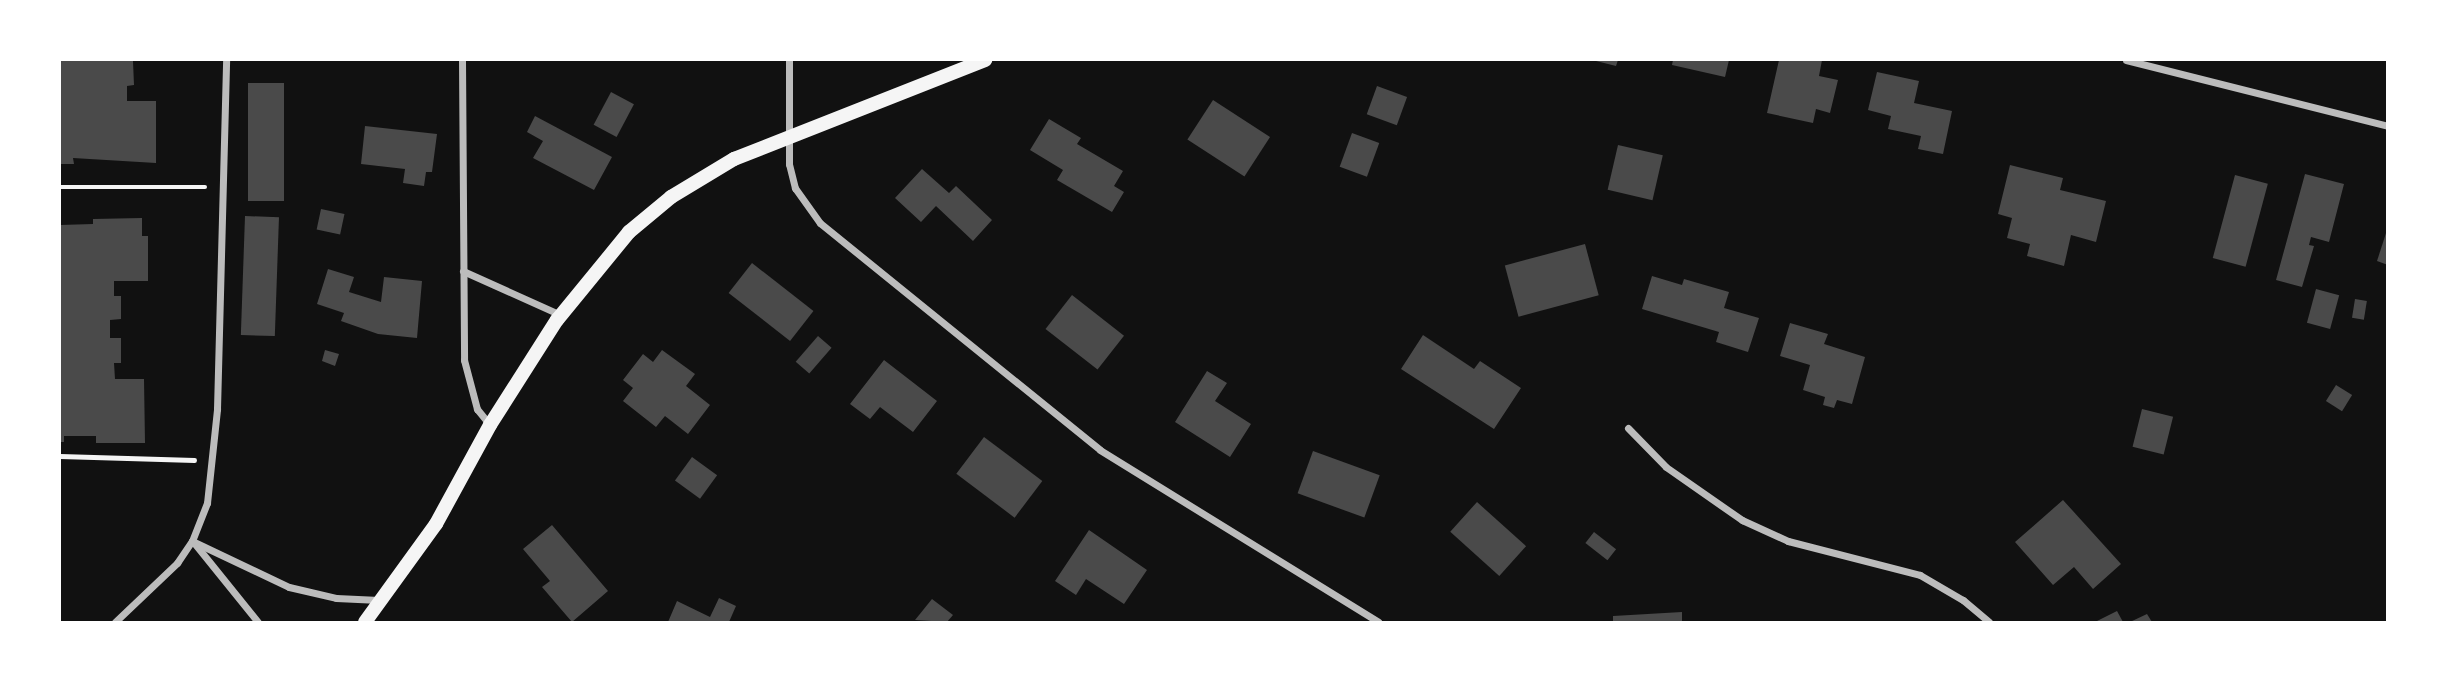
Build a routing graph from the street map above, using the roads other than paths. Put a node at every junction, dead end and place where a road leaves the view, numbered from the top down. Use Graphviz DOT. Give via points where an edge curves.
graph roads {
  1 [pos="226,60"];
  2 [pos="462,60"];
  3 [pos="789,60"];
  4 [pos="985,60"];
  5 [pos="2126,60"];
  6 [pos="2388,126"];
  7 [pos="788,135"];
  8 [pos="463,271"];
  9 [pos="561,315"];
  10 [pos="490,425"];
  11 [pos="1628,428"];
  12 [pos="192,541"];
  13 [pos="383,600"];
  14 [pos="115,622"];
  15 [pos="258,622"];
  16 [pos="365,622"];
  17 [pos="1378,622"];
  18 [pos="1989,622"];
  1 -- 12 [label="street" via="212,462 207,503"];
  2 -- 8 [label="street"];
  3 -- 7 [label="street"];
  4 -- 7 [label="main road"];
  5 -- 6 [label="street"];
  7 -- 9 [label="main road" via="713,169 652,212 610,252"];
  7 -- 17 [label="street" via="795,188 809,211 841,242 1100,450"];
  8 -- 9 [label="street"];
  8 -- 10 [label="street" via="464,360 477,409"];
  9 -- 10 [label="main road"];
  10 -- 13 [label="main road" via="436,524"];
  11 -- 18 [label="street" via="1665,467 1742,520 1788,541 1920,575"];
  12 -- 13 [label="street" via="289,587 337,598"];
  12 -- 14 [label="street" via="168,574"];
  12 -- 15 [label="street"];
  13 -- 16 [label="main road"];
}
